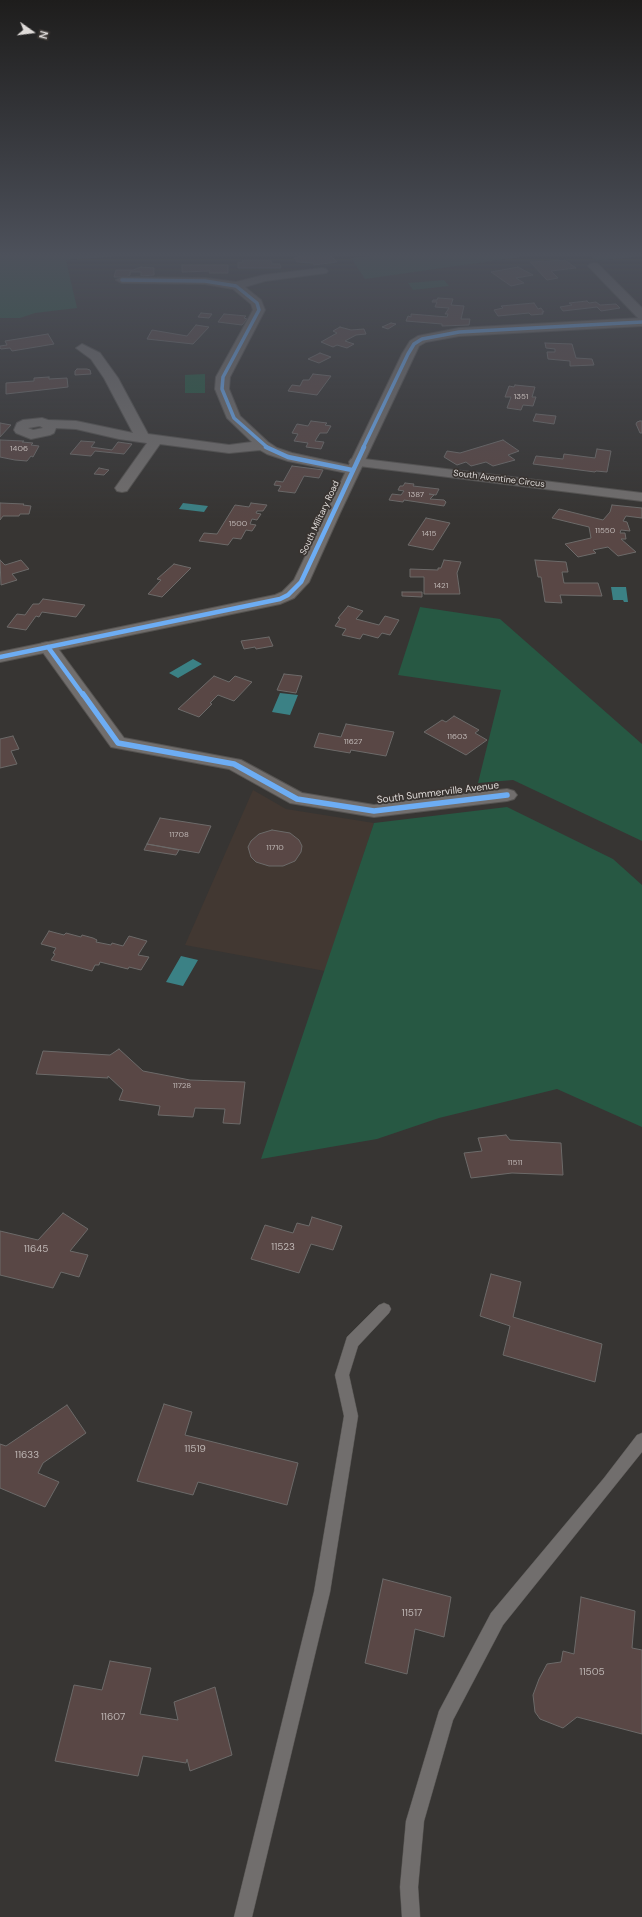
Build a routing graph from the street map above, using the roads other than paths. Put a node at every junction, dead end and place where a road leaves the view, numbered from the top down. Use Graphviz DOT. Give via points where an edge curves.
graph roads {
  1 [pos="242,342"];
  2 [pos="416,342"];
  3 [pos="82,348"];
  4 [pos="48,424"];
  5 [pos="149,439"];
  6 [pos="263,445"];
  7 [pos="354,466"];
  8 [pos="122,488"];
  9 [pos="642,497"];
  10 [pos="48,646"];
  11 [pos="0,657"];
  12 [pos="507,795"];
  13 [pos="384,1309"];
  14 [pos="642,1440"];
  15 [pos="243,1917"];
  16 [pos="411,1917"];
  1 -- 6 [label="street, South Aventine Circus" via="223,377 222,388 234,418"];
  2 -- 7 [label="street, South Military Road" via="408,354"];
  3 -- 5 [label="street" via="96,356 126,408"];
  4 -- 5 [label="street" via="76,424 119,435"];
  5 -- 6 [label="street" via="229,449"];
  5 -- 8 [label="street"];
  6 -- 7 [label="street, South Aventine Circus" via="288,457"];
  7 -- 9 [label="street, South Aventine Circus"];
  7 -- 10 [label="street, South Military Road" via="301,582 288,595 280,599"];
  10 -- 11 [label="street, South Military Road"];
  10 -- 12 [label="street, South Summerville Avenue" via="118,743 234,764 297,799 374,812"];
  13 -- 15 [label="lane" via="352,1342 342,1375 352,1416 322,1592"];
  14 -- 16 [label="lane" via="609,1484 497,1619 445,1717 415,1821 409,1887"];
}
